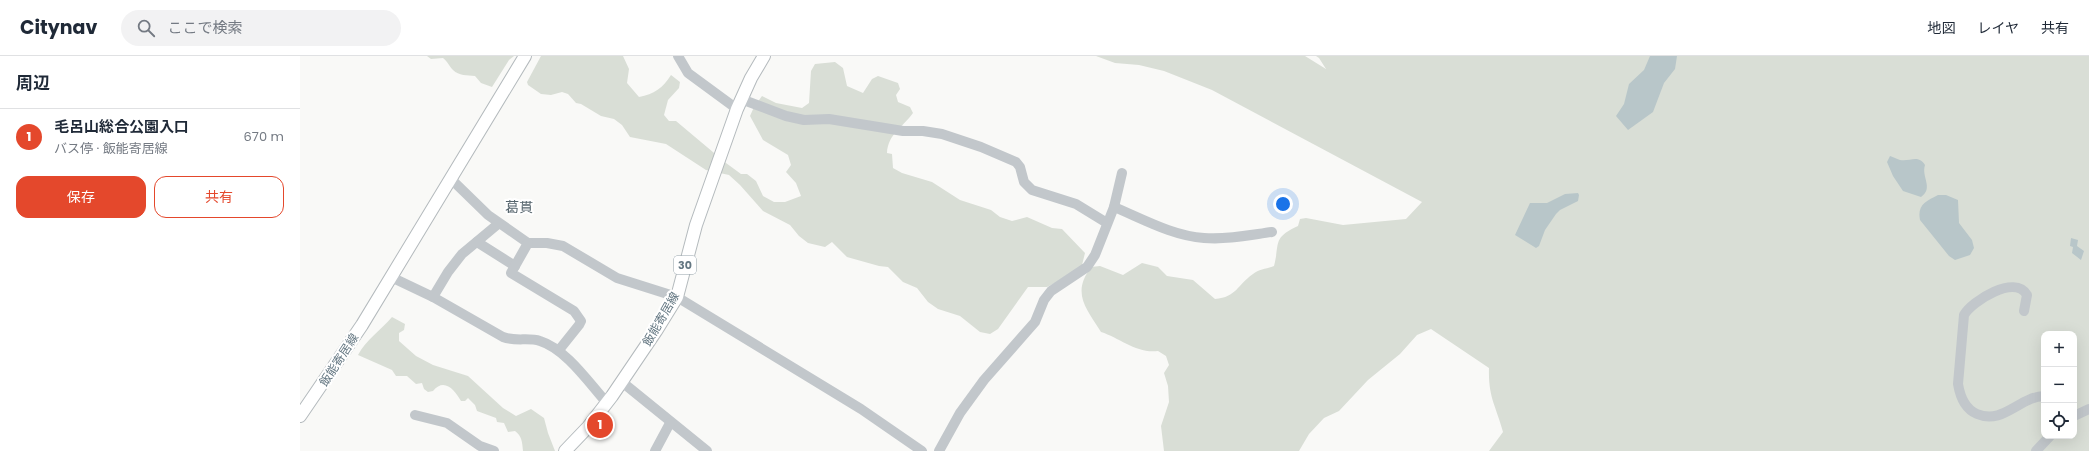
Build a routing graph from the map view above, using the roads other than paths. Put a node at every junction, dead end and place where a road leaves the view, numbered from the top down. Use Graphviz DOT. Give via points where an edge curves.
graph roads {
  1 [pos="525,56"];
  2 [pos="671,56"];
  3 [pos="678,56"];
  4 [pos="764,56"];
  5 [pos="688,73"];
  6 [pos="739,104"];
  7 [pos="1122,173"];
  8 [pos="451,179"];
  9 [pos="1114,208"];
  10 [pos="1107,223"];
  11 [pos="498,224"];
  12 [pos="1272,232"];
  13 [pos="477,242"];
  14 [pos="528,243"];
  15 [pos="515,266"];
  16 [pos="391,277"];
  17 [pos="433,297"];
  18 [pos="677,297"];
  19 [pos="2024,310"];
  20 [pos="559,350"];
  21 [pos="622,382"];
  22 [pos="2041,397"];
  23 [pos="607,402"];
  24 [pos="415,415"];
  25 [pos="300,416"];
  26 [pos="670,422"];
  27 [pos="2047,439"];
  28 [pos="916,449"];
  29 [pos="494,451"];
  30 [pos="565,451"];
  31 [pos="654,451"];
  32 [pos="707,451"];
  33 [pos="939,451"];
  34 [pos="2036,451"];
  1 -- 8 [label="main road, 飯能寄居線"];
  2 -- 5 [label="street"];
  3 -- 5 [label="street"];
  4 -- 6 [label="main road, 飯能寄居線 / 30"];
  5 -- 6 [label="street"];
  6 -- 10 [label="street" via="804,120 829,119 942,134 1016,162 1024,182 1032,190 1076,204"];
  6 -- 18 [label="main road, 飯能寄居線 / 30" via="696,225"];
  7 -- 9 [label="street"];
  8 -- 11 [label="street" via="473,203"];
  8 -- 16 [label="main road, 飯能寄居線"];
  9 -- 10 [label="street"];
  9 -- 12 [label="street" via="1170,231 1203,238 1222,239"];
  10 -- 33 [label="street" via="1087,267 1051,291 1044,300 1035,322 972,396"];
  11 -- 13 [label="street"];
  11 -- 14 [label="street"];
  13 -- 15 [label="street"];
  13 -- 17 [label="street" via="462,254"];
  14 -- 15 [label="street"];
  14 -- 18 [label="street" via="563,246 617,278"];
  15 -- 20 [label="street" via="511,273 574,311 581,321 580,326"];
  16 -- 17 [label="street"];
  16 -- 25 [label="main road, 飯能寄居線" via="339,361"];
  17 -- 20 [label="street" via="504,337 512,340 537,340"];
  18 -- 21 [label="main road, 飯能寄居線 / 30"];
  18 -- 28 [label="street" via="861,409"];
  19 -- 22 [label="street" via="2027,295 2014,286 1968,307 1964,315 1959,392 1967,407 1984,417 1993,417"];
  20 -- 23 [label="street"];
  21 -- 23 [label="main road, 飯能寄居線 / 30"];
  21 -- 26 [label="street"];
  23 -- 30 [label="main road, 飯能寄居線 / 30"];
  24 -- 29 [label="street" via="447,422 480,446"];
  26 -- 31 [label="street"];
  26 -- 32 [label="street"];
  27 -- 34 [label="street"];
}
